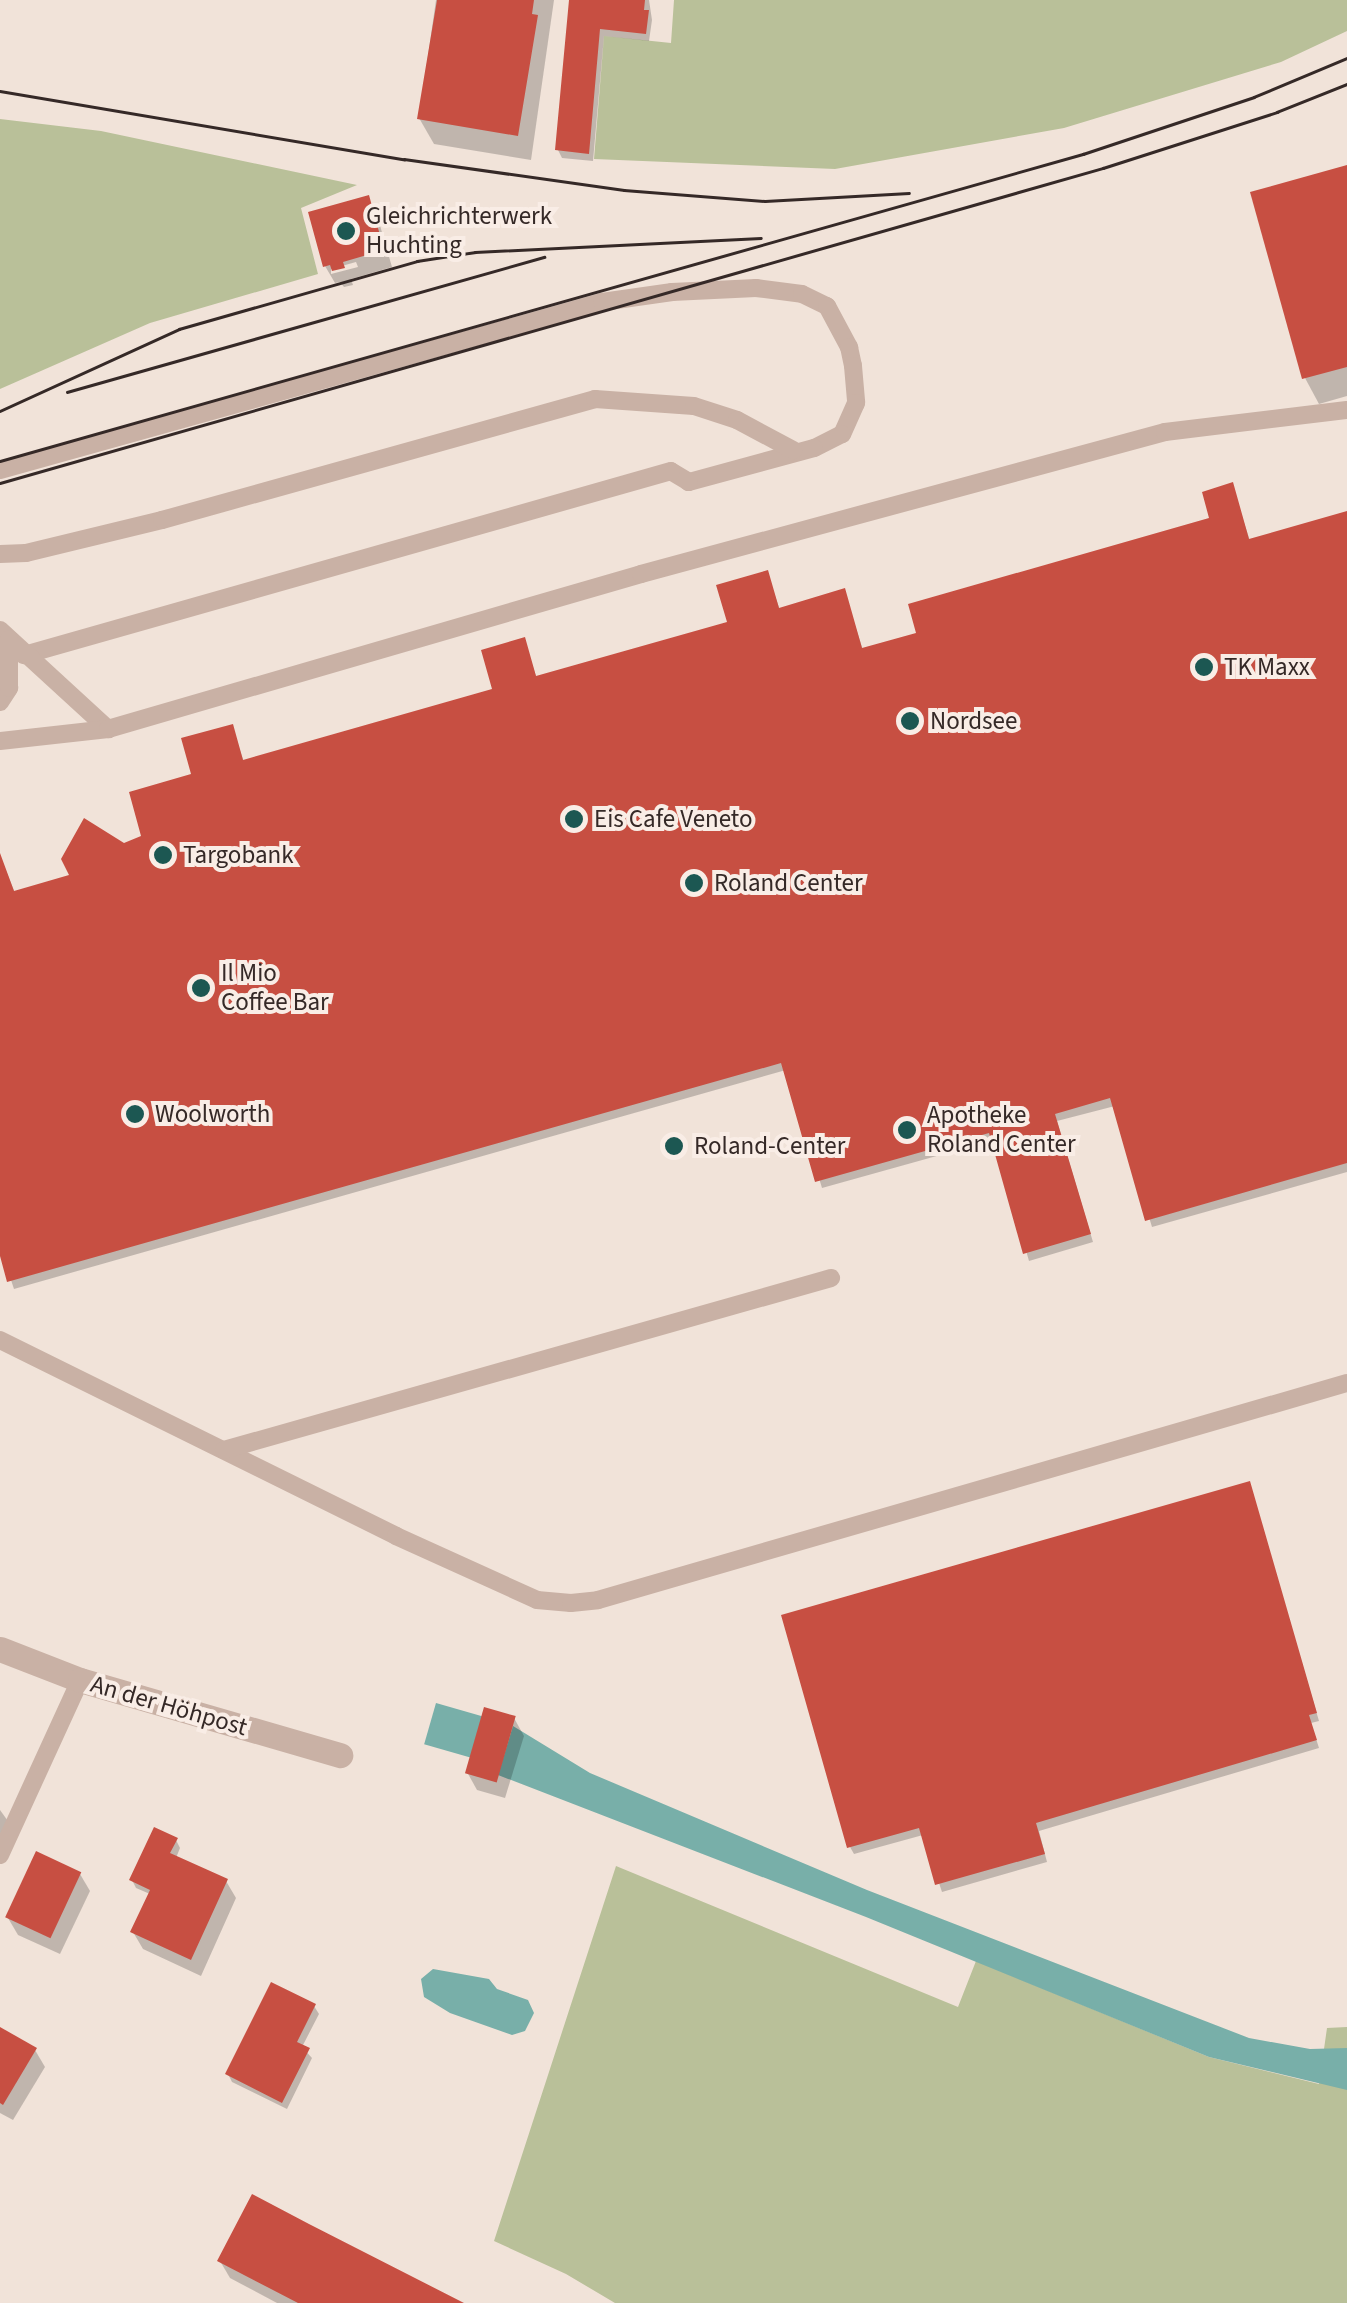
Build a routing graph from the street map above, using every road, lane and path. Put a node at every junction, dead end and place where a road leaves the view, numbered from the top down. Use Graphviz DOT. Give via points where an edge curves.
graph roads {
  1 [pos="1347,410"];
  2 [pos="794,450"];
  3 [pos="0,470"];
  4 [pos="0,554"];
  5 [pos="4,635"];
  6 [pos="24,655"];
  7 [pos="0,702"];
  8 [pos="108,728"];
  9 [pos="0,741"];
  10 [pos="831,1278"];
  11 [pos="0,1340"];
  12 [pos="1347,1383"];
  13 [pos="224,1450"];
  14 [pos="0,1649"];
  15 [pos="80,1680"];
  16 [pos="340,1755"];
  17 [pos="0,1855"];
  1 -- 8 [label="lane" via="1166,432"];
  2 -- 3 [label="lane" via="842,434 856,403 849,347 827,306 802,294 756,288 602,302"];
  2 -- 4 [label="lane" via="694,406 595,399 162,520"];
  2 -- 6 [label="lane" via="689,482 671,472"];
  5 -- 6 [label="lane"];
  5 -- 7 [label="lane" via="9,688"];
  6 -- 8 [label="lane"];
  8 -- 9 [label="lane"];
  10 -- 13 [label="lane"];
  11 -- 13 [label="lane"];
  12 -- 13 [label="lane" via="571,1603 537,1600"];
  14 -- 15 [label="street, An der Höhpost"];
  15 -- 16 [label="street, An der Höhpost"];
  15 -- 17 [label="lane"];
}
